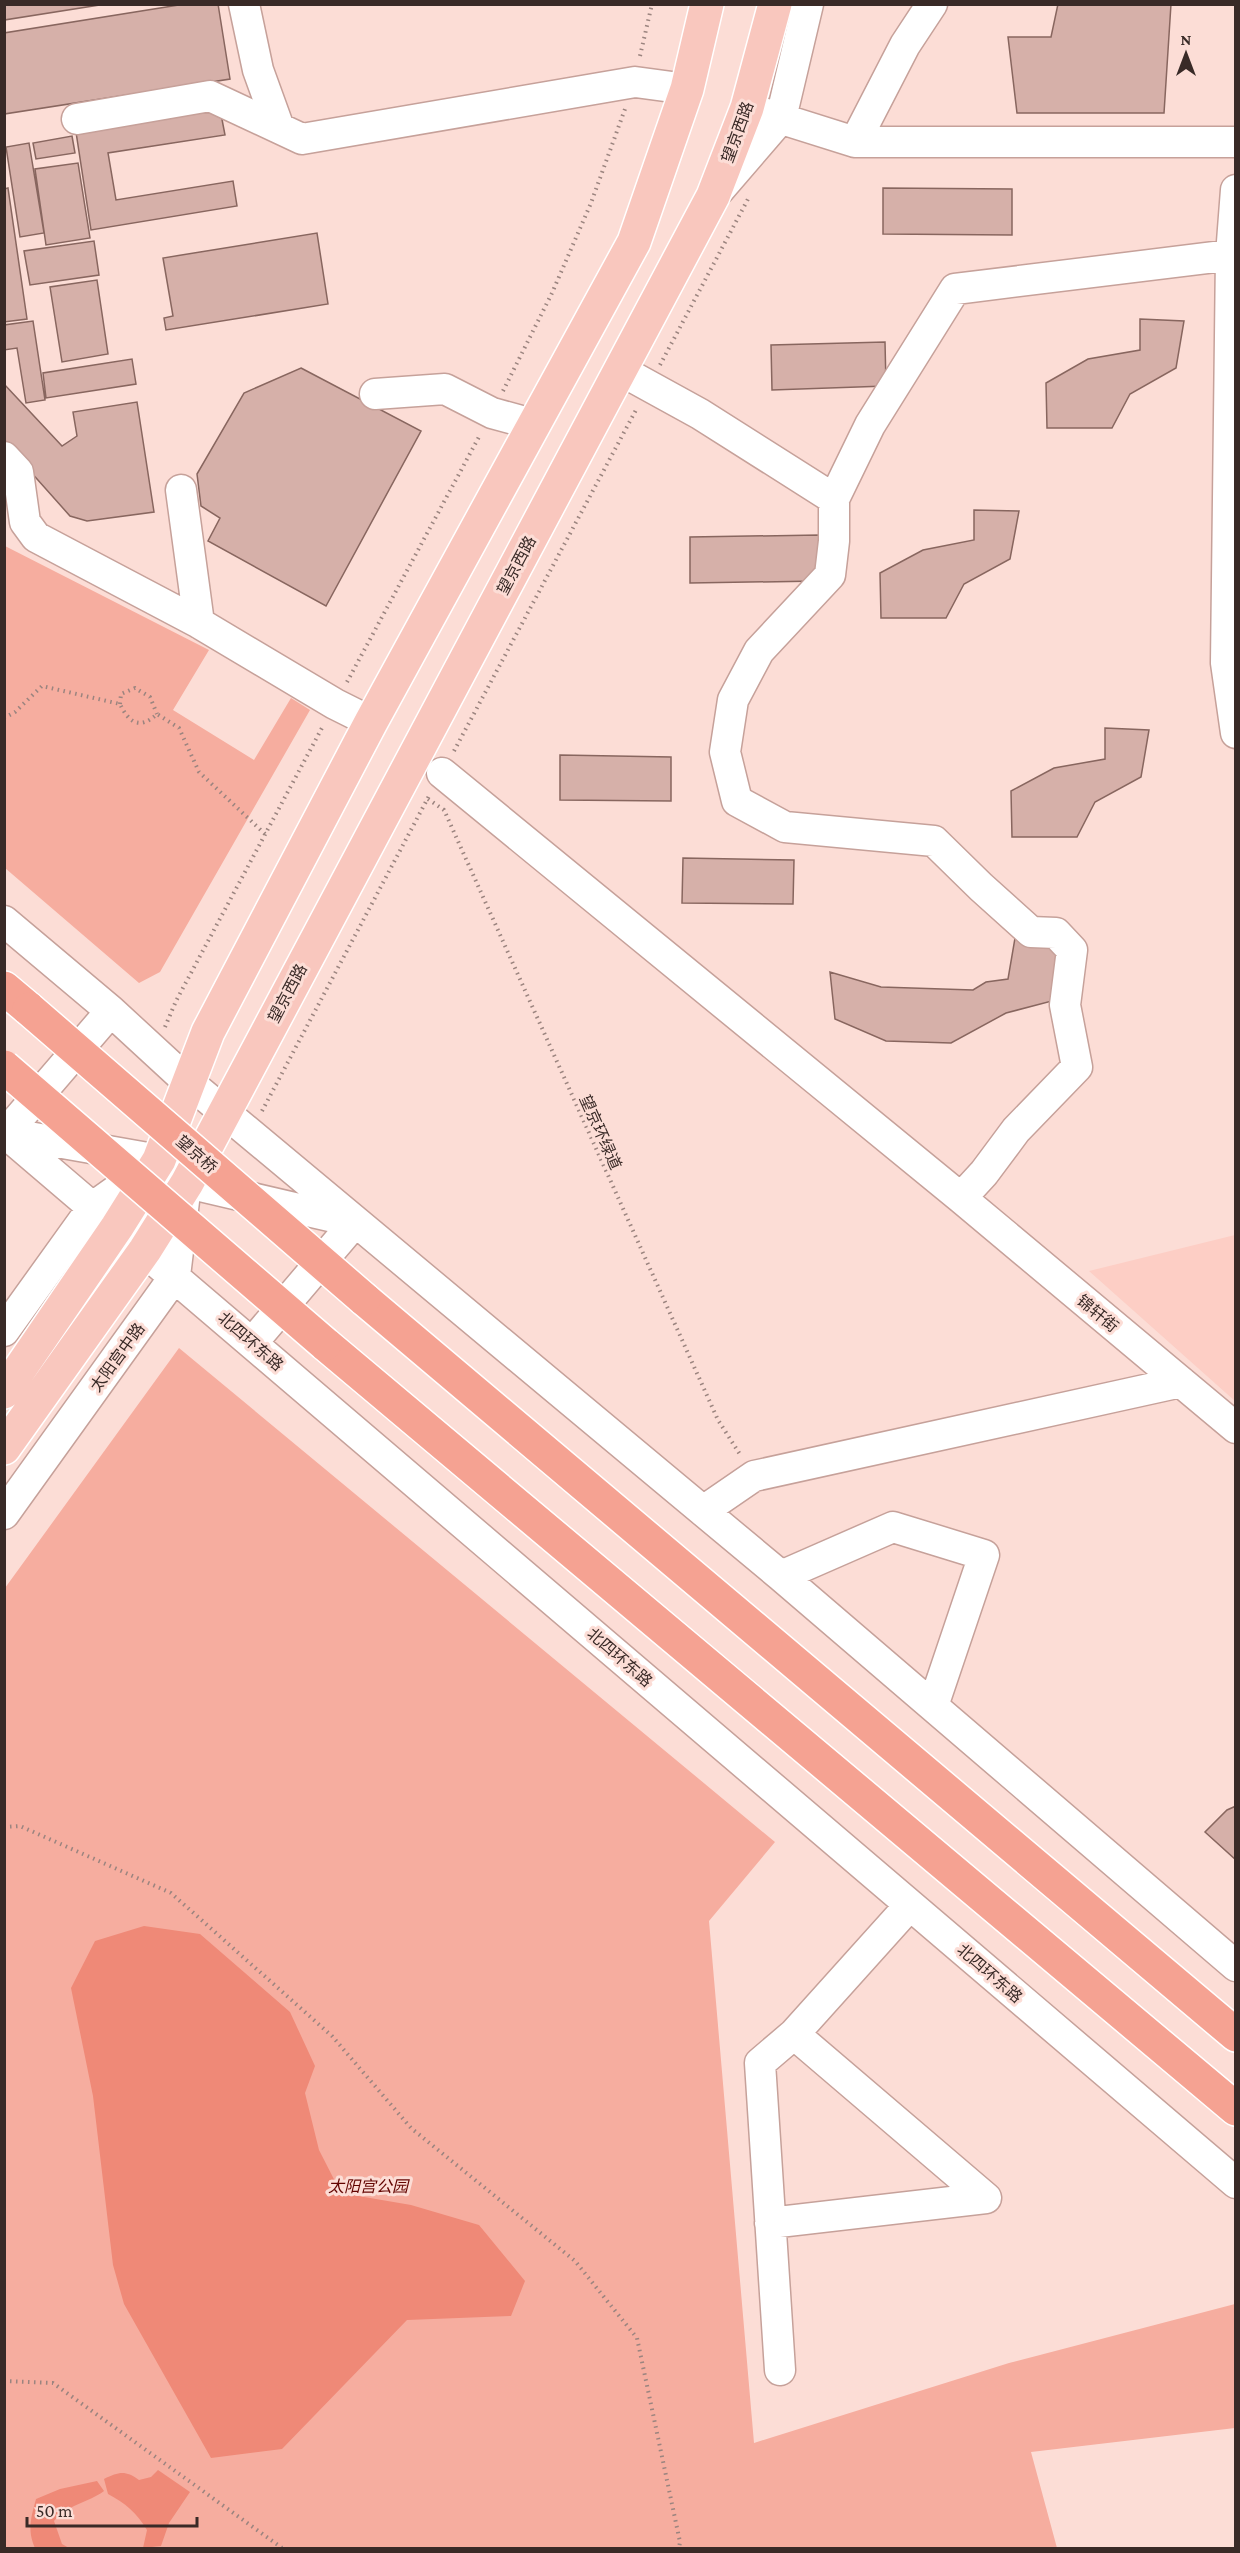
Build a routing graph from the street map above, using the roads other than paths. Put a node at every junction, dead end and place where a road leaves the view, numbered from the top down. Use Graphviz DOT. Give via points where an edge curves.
graph roads {
  1 [pos="244,4"];
  2 [pos="707,4"];
  3 [pos="775,4"];
  4 [pos="808,4"];
  5 [pos="932,4"];
  6 [pos="687,89"];
  7 [pos="747,108"];
  8 [pos="781,118"];
  9 [pos="77,119"];
  10 [pos="279,129"];
  11 [pos="855,142"];
  12 [pos="1236,142"];
  13 [pos="1236,190"];
  14 [pos="713,196"];
  15 [pos="1231,255"];
  16 [pos="620,370"];
  17 [pos="375,394"];
  18 [pos="532,424"];
  19 [pos="4,457"];
  20 [pos="181,490"];
  21 [pos="834,499"];
  22 [pos="199,622"];
  23 [pos="371,722"];
  24 [pos="1236,733"];
  25 [pos="442,773"];
  26 [pos="4,921"];
  27 [pos="4,988"];
  28 [pos="111,1011"];
  29 [pos="4,1067"];
  30 [pos="187,1081"];
  31 [pos="224,1111"];
  32 [pos="5,1133"];
  33 [pos="159,1160"];
  34 [pos="187,1183"];
  35 [pos="961,1198"];
  36 [pos="105,1217"];
  37 [pos="355,1222"];
  38 [pos="145,1250"];
  39 [pos="175,1276"];
  40 [pos="4,1331"];
  41 [pos="252,1343"];
  42 [pos="1181,1382"];
  43 [pos="4,1392"];
  44 [pos="1236,1428"];
  45 [pos="4,1448"];
  46 [pos="703,1511"];
  47 [pos="4,1514"];
  48 [pos="781,1576"];
  49 [pos="933,1706"];
  50 [pos="910,1905"];
  51 [pos="1236,1966"];
  52 [pos="794,2034"];
  53 [pos="1236,2035"];
  54 [pos="1236,2109"];
  55 [pos="1236,2183"];
  56 [pos="770,2223"];
  57 [pos="780,2370"];
  1 -- 10 [label="street" via="258,70"];
  2 -- 6 [label="main road"];
  3 -- 7 [label="main road, 望京西路"];
  4 -- 8 [label="street"];
  5 -- 11 [label="street" via="905,45"];
  6 -- 10 [label="street" via="635,82 302,139"];
  6 -- 18 [label="main road" via="634,242"];
  7 -- 8 [label="street"];
  7 -- 14 [label="main road, 望京西路"];
  8 -- 11 [label="street"];
  8 -- 14 [label="street"];
  9 -- 10 [label="street" via="210,96"];
  11 -- 12 [label="street"];
  13 -- 15 [label="street"];
  14 -- 16 [label="main road, 望京西路"];
  15 -- 21 [label="street" via="955,289 870,425"];
  15 -- 24 [label="street" via="1226,663"];
  16 -- 21 [label="street" via="700,414"];
  16 -- 31 [label="main road, 望京西路"];
  17 -- 18 [label="street" via="445,389 492,413"];
  18 -- 23 [label="main road"];
  19 -- 22 [label="street" via="18,472 25,522 36,537"];
  20 -- 22 [label="street"];
  21 -- 35 [label="street" via="830,575 759,651 733,699 725,752 737,801 785,827 934,841 1031,932 1056,933 1072,950 1065,1005 1077,1067 1016,1130"];
  22 -- 23 [label="street"];
  23 -- 30 [label="main road" via="208,1032"];
  25 -- 35 [label="street, 锦轩街"];
  26 -- 28 [label="street"];
  27 -- 53 [label="highway, 望京桥, bridge" via="364,1299"];
  28 -- 30 [label="street"];
  28 -- 32 [label="street"];
  29 -- 54 [label="highway, bridge" via="325,1344"];
  30 -- 31 [label="street"];
  30 -- 33 [label="main road"];
  31 -- 34 [label="main road, 望京西路"];
  31 -- 37 [label="street"];
  32 -- 33 [label="street"];
  32 -- 36 [label="street, 北四环东路"];
  33 -- 34 [label="street"];
  33 -- 36 [label="main road"];
  34 -- 37 [label="street"];
  34 -- 38 [label="main road, 望京西路"];
  34 -- 39 [label="street, 太阳宫中路"];
  35 -- 42 [label="street, 锦轩街"];
  36 -- 38 [label="street, 北四环东路"];
  36 -- 40 [label="street"];
  36 -- 43 [label="main road"];
  37 -- 41 [label="street"];
  37 -- 46 [label="street"];
  38 -- 39 [label="street, 北四环东路"];
  38 -- 45 [label="main road"];
  39 -- 41 [label="street, 北四环东路"];
  39 -- 47 [label="street, 太阳宫中路"];
  41 -- 50 [label="street, 北四环东路"];
  42 -- 44 [label="street, 锦轩街"];
  42 -- 46 [label="street" via="754,1476"];
  46 -- 48 [label="street"];
  48 -- 49 [label="street"];
  48 -- 49 [label="street" via="893,1527 984,1556"];
  49 -- 51 [label="street"];
  50 -- 52 [label="street"];
  50 -- 55 [label="street, 北四环东路"];
  52 -- 56 [label="street" via="760,2063"];
  52 -- 56 [label="street" via="986,2198"];
  56 -- 57 [label="street"];
}
